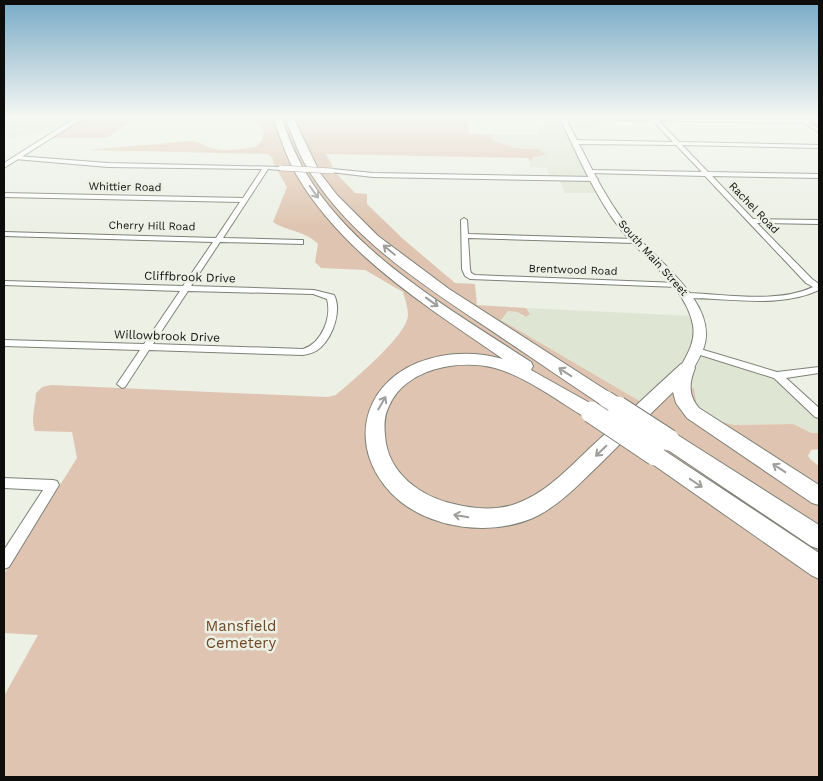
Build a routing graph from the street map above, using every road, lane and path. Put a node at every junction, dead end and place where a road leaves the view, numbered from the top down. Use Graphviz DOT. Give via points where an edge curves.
graph roads {
  1 [pos="24,153"];
  2 [pos="291,153"];
  3 [pos="305,153"];
  4 [pos="581,153"];
  5 [pos="686,153"];
  6 [pos="17,158"];
  7 [pos="4,166"];
  8 [pos="266,168"];
  9 [pos="706,174"];
  10 [pos="593,176"];
  11 [pos="819,176"];
  12 [pos="4,194"];
  13 [pos="245,200"];
  14 [pos="464,220"];
  15 [pos="751,221"];
  16 [pos="819,222"];
  17 [pos="4,234"];
  18 [pos="465,236"];
  19 [pos="219,239"];
  20 [pos="634,241"];
  21 [pos="300,242"];
  22 [pos="4,283"];
  23 [pos="678,284"];
  24 [pos="186,288"];
  25 [pos="818,290"];
  26 [pos="686,295"];
  27 [pos="324,338"];
  28 [pos="4,343"];
  29 [pos="147,348"];
  30 [pos="696,351"];
  31 [pos="687,368"];
  32 [pos="819,370"];
  33 [pos="777,376"];
  34 [pos="122,384"];
  35 [pos="591,412"];
  36 [pos="819,414"];
  37 [pos="662,447"];
  38 [pos="4,483"];
  39 [pos="819,496"];
  40 [pos="819,538"];
  41 [pos="4,562"];
  42 [pos="814,563"];
  1 -- 6 [label="street"];
  2 -- 35 [label="highway, one-way" via="305,180 358,241 429,300"];
  37 -- 3 [label="highway, one-way, bridge" via="606,399 443,292 375,238 342,205"];
  4 -- 10 [label="street, South Main Street"];
  5 -- 9 [label="street, Rachel Road"];
  6 -- 7 [label="street"];
  6 -- 8 [label="street" via="108,165"];
  8 -- 10 [label="street, bridge" via="373,175"];
  8 -- 13 [label="street"];
  9 -- 10 [label="street"];
  9 -- 11 [label="street"];
  9 -- 15 [label="street, Rachel Road"];
  10 -- 20 [label="street, South Main Street" via="617,219"];
  12 -- 13 [label="street, Whittier Road"];
  13 -- 19 [label="street"];
  14 -- 18 [label="street"];
  15 -- 16 [label="street"];
  15 -- 25 [label="street, Rachel Road"];
  17 -- 19 [label="street, Cherry Hill Road"];
  18 -- 20 [label="street"];
  18 -- 23 [label="street, Brentwood Road" via="468,274 473,277"];
  19 -- 21 [label="street, Cherry Hill Road"];
  19 -- 24 [label="street"];
  20 -- 23 [label="street, South Main Street"];
  22 -- 24 [label="street, Cliffbrook Drive"];
  23 -- 26 [label="street, South Main Street"];
  24 -- 27 [label="street, Cliffbrook Drive" via="327,294 334,305"];
  24 -- 29 [label="street"];
  25 -- 26 [label="street" via="786,298"];
  26 -- 30 [label="street, South Main Street" via="699,329"];
  27 -- 29 [label="street, Willowbrook Drive" via="303,352"];
  28 -- 29 [label="street, Willowbrook Drive"];
  29 -- 34 [label="street"];
  30 -- 31 [label="street, South Main Street"];
  30 -- 33 [label="street"];
  31 -- 35 [label="highway, one-way" via="559,490 544,502 512,515 458,516 421,503 403,490 384,468 374,444 377,411 389,392 413,372 449,360 481,360 509,368"];
  39 -- 31 [label="highway, one-way" via="694,413 680,394"];
  32 -- 33 [label="street"];
  33 -- 36 [label="street"];
  35 -- 37 [label="highway, bridge"];
  37 -- 40 [label="highway"];
  37 -- 42 [label="highway, one-way"];
  38 -- 41 [label="street" via="53,485"];
}
